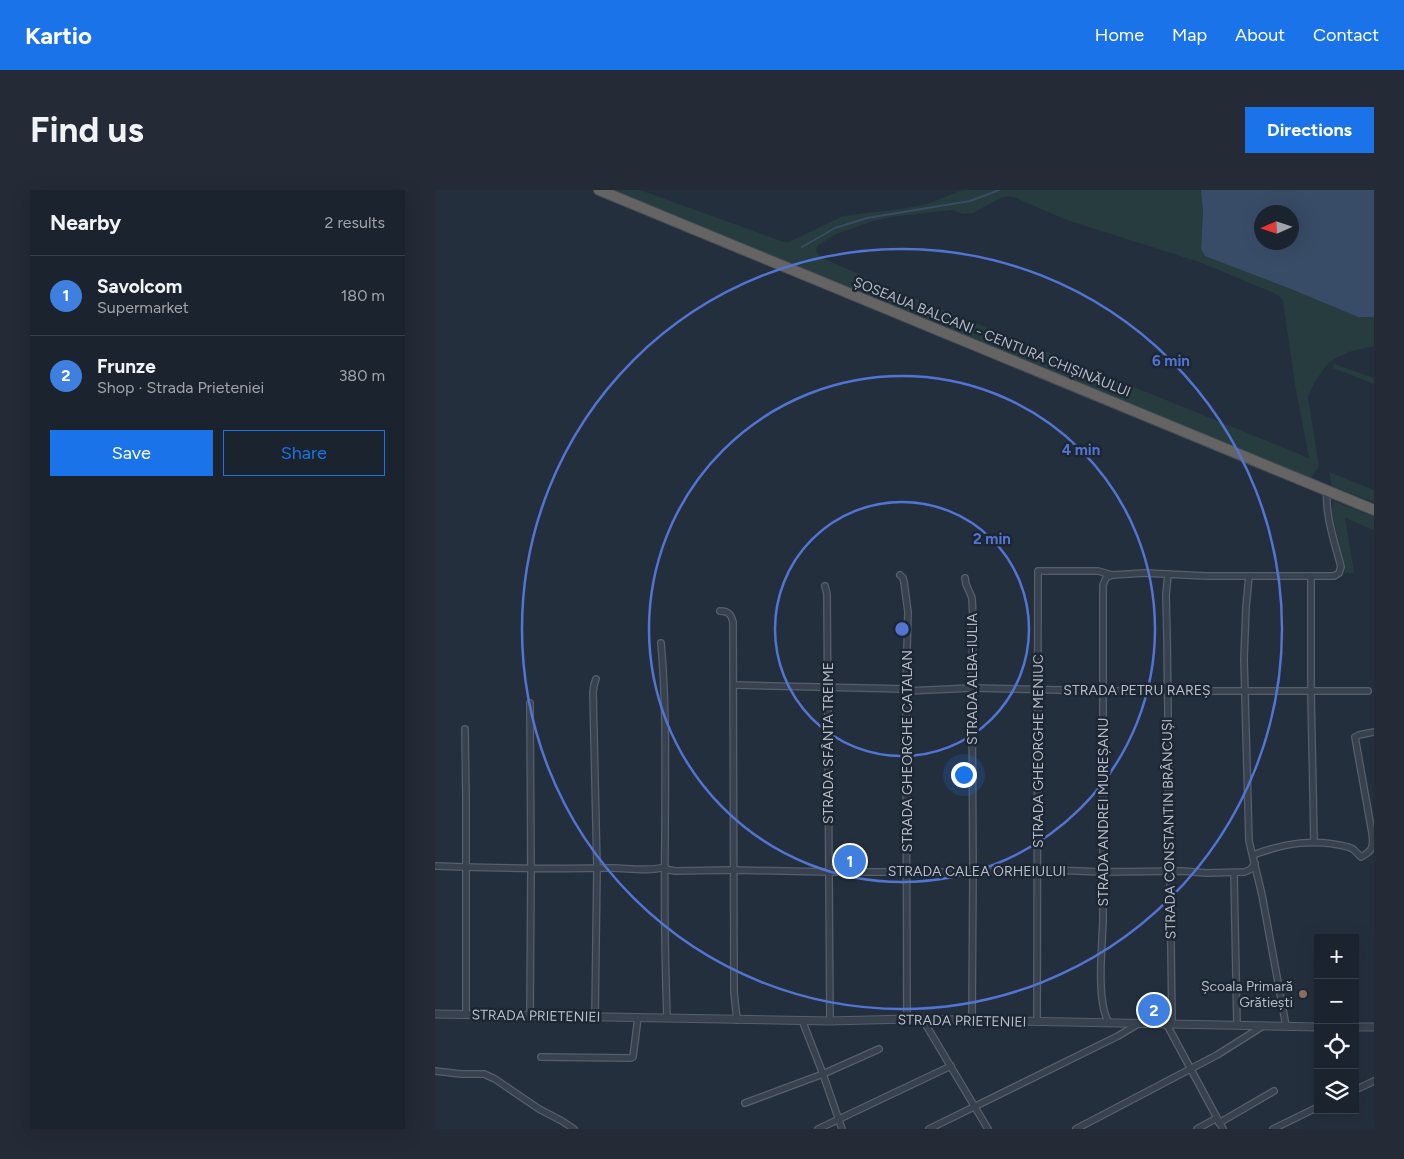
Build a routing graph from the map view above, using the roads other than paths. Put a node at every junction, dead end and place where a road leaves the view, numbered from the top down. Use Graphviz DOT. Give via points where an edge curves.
graph roads {
  1 [pos="599,190"];
  2 [pos="1327,490"];
  3 [pos="1374,510"];
  4 [pos="1168,574"];
  5 [pos="900,575"];
  6 [pos="1112,575"];
  7 [pos="1249,576"];
  8 [pos="1311,576"];
  9 [pos="965,578"];
  10 [pos="825,586"];
  11 [pos="720,611"];
  12 [pos="661,643"];
  13 [pos="596,679"];
  14 [pos="734,685"];
  15 [pos="827,688"];
  16 [pos="972,688"];
  17 [pos="907,690"];
  18 [pos="1038,690"];
  19 [pos="1104,690"];
  20 [pos="1167,690"];
  21 [pos="1368,691"];
  22 [pos="1246,692"];
  23 [pos="1311,692"];
  24 [pos="530,703"];
  25 [pos="465,729"];
  26 [pos="1374,732"];
  27 [pos="1315,841"];
  28 [pos="1253,855"];
  29 [pos="1255,864"];
  30 [pos="435,866"];
  31 [pos="465,867"];
  32 [pos="597,868"];
  33 [pos="665,868"];
  34 [pos="531,869"];
  35 [pos="734,870"];
  36 [pos="1037,870"];
  37 [pos="827,872"];
  38 [pos="907,872"];
  39 [pos="973,872"];
  40 [pos="1103,872"];
  41 [pos="1170,872"];
  42 [pos="1234,873"];
  43 [pos="435,1014"];
  44 [pos="465,1015"];
  45 [pos="530,1016"];
  46 [pos="595,1017"];
  47 [pos="637,1017"];
  48 [pos="667,1018"];
  49 [pos="907,1019"];
  50 [pos="737,1020"];
  51 [pos="801,1020"];
  52 [pos="923,1020"];
  53 [pos="829,1021"];
  54 [pos="972,1021"];
  55 [pos="1037,1022"];
  56 [pos="1109,1023"];
  57 [pos="1140,1023"];
  58 [pos="1169,1023"];
  59 [pos="1237,1025"];
  60 [pos="1263,1026"];
  61 [pos="1286,1026"];
  62 [pos="1314,1026"];
  63 [pos="1359,1027"];
  64 [pos="1374,1027"];
  65 [pos="879,1049"];
  66 [pos="541,1057"];
  67 [pos="951,1066"];
  68 [pos="1191,1069"];
  69 [pos="435,1071"];
  70 [pos="823,1074"];
  71 [pos="1374,1081"];
  72 [pos="1359,1088"];
  73 [pos="1274,1092"];
  74 [pos="745,1103"];
  75 [pos="975,1106"];
  76 [pos="1314,1109"];
  77 [pos="839,1120"];
  78 [pos="1218,1121"];
  79 [pos="573,1129"];
  80 [pos="818,1129"];
  81 [pos="842,1129"];
  82 [pos="929,1129"];
  83 [pos="988,1129"];
  84 [pos="1076,1129"];
  85 [pos="1197,1129"];
  86 [pos="1223,1129"];
  87 [pos="1273,1129"];
  1 -- 2 [label="highway, ȘOSEAUA BALCANI - CENTURA CHIȘINĂULUI"];
  2 -- 3 [label="highway, ȘOSEAUA BALCANI - CENTURA CHIȘINĂULUI"];
  2 -- 8 [label="street" via="1341,567 1334,576"];
  4 -- 6 [label="street"];
  4 -- 7 [label="street"];
  4 -- 20 [label="street, STRADA CONSTANTIN BRÂNCUȘI"];
  5 -- 17 [label="street, STRADA GHEORGHE CATALAN" via="908,612"];
  6 -- 18 [label="street, STRADA GHEORGHE MENIUC" via="1097,571 1038,571"];
  6 -- 19 [label="street, STRADA ANDREI MUREȘANU" via="1103,582"];
  7 -- 8 [label="street"];
  7 -- 22 [label="street"];
  8 -- 23 [label="street"];
  9 -- 16 [label="street, STRADA ALBA-IULIA" via="972,598"];
  10 -- 15 [label="street, STRADA SFÂNTA TREIME"];
  11 -- 14 [label="street" via="727,612 732,618"];
  12 -- 33 [label="street" via="665,718"];
  13 -- 32 [label="street" via="593,692"];
  14 -- 15 [label="street, STRADA PETRU RAREȘ"];
  14 -- 35 [label="street"];
  15 -- 17 [label="street, STRADA PETRU RAREȘ"];
  15 -- 37 [label="street, STRADA SFÂNTA TREIME"];
  16 -- 17 [label="street, STRADA PETRU RAREȘ"];
  16 -- 18 [label="street, STRADA PETRU RAREȘ"];
  16 -- 39 [label="street, STRADA ALBA-IULIA"];
  17 -- 38 [label="street, STRADA GHEORGHE CATALAN"];
  18 -- 19 [label="street, STRADA PETRU RAREȘ"];
  18 -- 36 [label="street, STRADA GHEORGHE MENIUC"];
  19 -- 20 [label="street, STRADA PETRU RAREȘ"];
  19 -- 40 [label="street, STRADA ANDREI MUREȘANU"];
  20 -- 22 [label="street, STRADA PETRU RAREȘ"];
  20 -- 41 [label="street, STRADA CONSTANTIN BRÂNCUȘI"];
  21 -- 23 [label="street, STRADA PETRU RAREȘ"];
  22 -- 23 [label="street, STRADA PETRU RAREȘ"];
  22 -- 28 [label="street" via="1248,822"];
  23 -- 27 [label="street"];
  24 -- 34 [label="street"];
  25 -- 31 [label="street"];
  26 -- 27 [label="street" via="1355,737 1372,848 1361,857 1348,847"];
  27 -- 28 [label="street"];
  28 -- 29 [label="street"];
  29 -- 42 [label="street, STRADA CALEA ORHEIULUI" via="1245,872"];
  29 -- 61 [label="street"];
  30 -- 31 [label="street, STRADA CALEA ORHEIULUI"];
  31 -- 34 [label="street, STRADA CALEA ORHEIULUI"];
  31 -- 44 [label="street"];
  32 -- 33 [label="street, STRADA CALEA ORHEIULUI"];
  32 -- 34 [label="street, STRADA CALEA ORHEIULUI"];
  32 -- 46 [label="street"];
  33 -- 35 [label="street, STRADA CALEA ORHEIULUI" via="675,871"];
  33 -- 48 [label="street"];
  34 -- 45 [label="street"];
  35 -- 37 [label="street, STRADA CALEA ORHEIULUI"];
  35 -- 50 [label="street"];
  36 -- 39 [label="street, STRADA CALEA ORHEIULUI"];
  36 -- 40 [label="street, STRADA CALEA ORHEIULUI"];
  36 -- 55 [label="street, STRADA GHEORGHE MENIUC"];
  37 -- 38 [label="street, STRADA CALEA ORHEIULUI"];
  37 -- 53 [label="street, STRADA SFÂNTA TREIME"];
  38 -- 39 [label="street, STRADA CALEA ORHEIULUI"];
  38 -- 49 [label="street, STRADA GHEORGHE CATALAN"];
  39 -- 54 [label="street, STRADA ALBA-IULIA"];
  40 -- 41 [label="street, STRADA CALEA ORHEIULUI"];
  40 -- 56 [label="street, STRADA ANDREI MUREȘANU" via="1102,1003"];
  41 -- 42 [label="street, STRADA CALEA ORHEIULUI"];
  41 -- 58 [label="street, STRADA CONSTANTIN BRÂNCUȘI"];
  42 -- 59 [label="street"];
  43 -- 44 [label="street, STRADA PRIETENIEI"];
  44 -- 45 [label="street, STRADA PRIETENIEI"];
  45 -- 46 [label="street, STRADA PRIETENIEI"];
  46 -- 47 [label="street, STRADA PRIETENIEI"];
  47 -- 48 [label="street, STRADA PRIETENIEI"];
  47 -- 66 [label="street" via="631,1058"];
  48 -- 50 [label="street, STRADA PRIETENIEI"];
  49 -- 52 [label="street, STRADA PRIETENIEI"];
  49 -- 53 [label="street, STRADA PRIETENIEI"];
  50 -- 51 [label="street, STRADA PRIETENIEI"];
  51 -- 53 [label="street, STRADA PRIETENIEI"];
  51 -- 70 [label="street"];
  52 -- 54 [label="street, STRADA PRIETENIEI"];
  52 -- 67 [label="street"];
  54 -- 55 [label="street, STRADA PRIETENIEI"];
  55 -- 56 [label="street, STRADA PRIETENIEI"];
  56 -- 57 [label="street, STRADA PRIETENIEI"];
  57 -- 58 [label="street, STRADA PRIETENIEI"];
  57 -- 75 [label="street"];
  58 -- 59 [label="street, STRADA PRIETENIEI"];
  58 -- 68 [label="street"];
  59 -- 60 [label="street, STRADA PRIETENIEI"];
  60 -- 61 [label="street, STRADA PRIETENIEI"];
  60 -- 68 [label="street"];
  61 -- 62 [label="street, STRADA PRIETENIEI"];
  63 -- 64 [label="street"];
  65 -- 70 [label="street"];
  67 -- 75 [label="street"];
  67 -- 77 [label="street"];
  68 -- 78 [label="street"];
  68 -- 84 [label="street"];
  69 -- 79 [label="street" via="484,1074"];
  70 -- 74 [label="street"];
  70 -- 77 [label="street"];
  71 -- 72 [label="street"];
  73 -- 78 [label="street"];
  75 -- 82 [label="street"];
  75 -- 83 [label="street"];
  76 -- 87 [label="street"];
  77 -- 80 [label="street"];
  77 -- 81 [label="street"];
  78 -- 85 [label="street"];
  78 -- 86 [label="street"];
}
